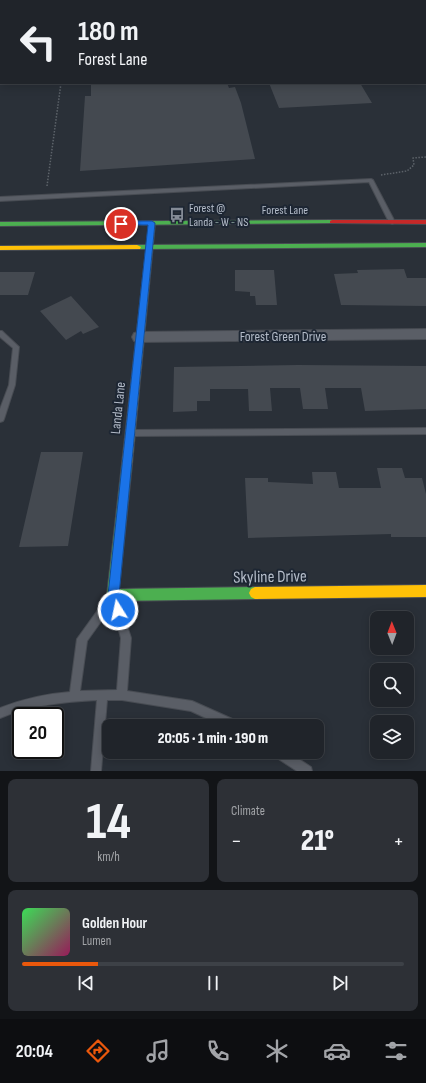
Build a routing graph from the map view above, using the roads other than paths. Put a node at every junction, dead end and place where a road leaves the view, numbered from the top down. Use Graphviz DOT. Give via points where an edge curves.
graph roads {
  1 [pos="0,198"];
  2 [pos="392,222"];
  3 [pos="426,222"];
  4 [pos="152,223"];
  5 [pos="0,224"];
  6 [pos="401,245"];
  7 [pos="426,245"];
  8 [pos="149,247"];
  9 [pos="0,248"];
  10 [pos="0,332"];
  11 [pos="426,334"];
  12 [pos="139,337"];
  13 [pos="0,419"];
  14 [pos="426,430"];
  15 [pos="130,433"];
  16 [pos="426,591"];
  17 [pos="114,595"];
  18 [pos="102,695"];
  19 [pos="122,695"];
  20 [pos="74,696"];
  21 [pos="0,713"];
  22 [pos="220,719"];
  23 [pos="289,759"];
  24 [pos="96,771"];
  25 [pos="307,771"];
  1 -- 2 [label="lane" via="371,180"];
  2 -- 3 [label="main road, Forest Lane"];
  2 -- 4 [label="main road, Forest Lane"];
  2 -- 6 [label="main road"];
  4 -- 5 [label="main road, Forest Lane"];
  4 -- 8 [label="main road, Landa Lane"];
  6 -- 7 [label="main road"];
  6 -- 8 [label="main road"];
  8 -- 9 [label="main road"];
  8 -- 12 [label="main road, Landa Lane"];
  10 -- 13 [label="lane" via="16,347 12,385"];
  11 -- 12 [label="street, Forest Green Drive"];
  12 -- 15 [label="main road, Landa Lane"];
  14 -- 15 [label="lane"];
  15 -- 17 [label="main road, Landa Lane"];
  16 -- 17 [label="main road, Skyline Drive"];
  17 -- 19 [label="lane" via="126,638"];
  17 -- 20 [label="lane" via="82,639"];
  18 -- 19 [label="lane"];
  18 -- 20 [label="lane"];
  18 -- 24 [label="lane"];
  19 -- 22 [label="lane" via="192,706"];
  20 -- 21 [label="lane" via="35,700"];
  23 -- 25 [label="lane"];
}
